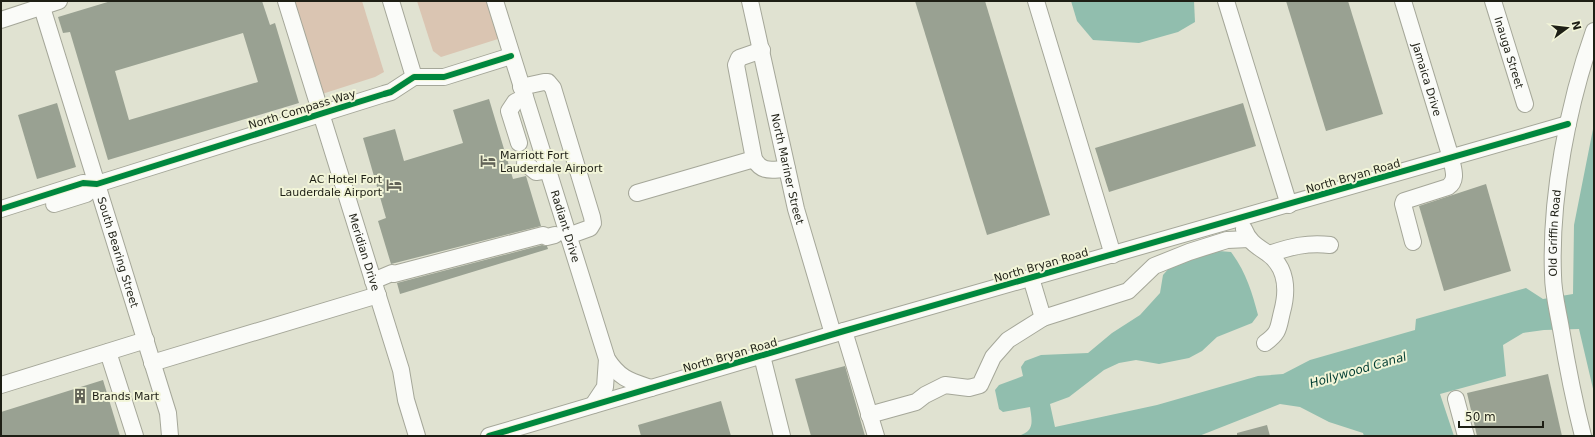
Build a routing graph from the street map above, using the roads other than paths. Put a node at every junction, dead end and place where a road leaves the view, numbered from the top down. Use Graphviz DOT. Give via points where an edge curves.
graph roads {
  1 [pos="59,1"];
  2 [pos="286,1"];
  3 [pos="391,1"];
  4 [pos="494,1"];
  5 [pos="750,1"];
  6 [pos="1036,1"];
  7 [pos="1226,1"];
  8 [pos="1403,1"];
  9 [pos="1494,1"];
  10 [pos="41,4"];
  11 [pos="1,20"];
  12 [pos="1594,31"];
  13 [pos="762,50"];
  14 [pos="511,56"];
  15 [pos="414,77"];
  16 [pos="523,92"];
  17 [pos="1525,104"];
  18 [pos="321,114"];
  19 [pos="1568,124"];
  20 [pos="518,143"];
  21 [pos="1451,158"];
  22 [pos="754,159"];
  23 [pos="525,163"];
  24 [pos="787,169"];
  25 [pos="548,170"];
  26 [pos="97,184"];
  27 [pos="637,193"];
  28 [pos="1289,205"];
  29 [pos="1,209"];
  30 [pos="1240,219"];
  31 [pos="1,220"];
  32 [pos="558,233"];
  33 [pos="1248,239"];
  34 [pos="1413,242"];
  35 [pos="1330,245"];
  36 [pos="1269,254"];
  37 [pos="1114,255"];
  38 [pos="1032,278"];
  39 [pos="382,282"];
  40 [pos="1042,318"];
  41 [pos="839,333"];
  42 [pos="146,340"];
  43 [pos="1265,343"];
  44 [pos="108,352"];
  45 [pos="762,356"];
  46 [pos="607,359"];
  47 [pos="152,363"];
  48 [pos="1,385"];
  49 [pos="651,388"];
  50 [pos="1456,399"];
  51 [pos="594,405"];
  52 [pos="870,415"];
  53 [pos="523,431"];
  54 [pos="135,436"];
  55 [pos="170,436"];
  56 [pos="417,436"];
  57 [pos="489,436"];
  58 [pos="782,436"];
  59 [pos="876,436"];
  60 [pos="1466,436"];
  61 [pos="1583,436"];
  1 -- 10 [label="street"];
  2 -- 18 [label="street, Meridian Drive"];
  3 -- 15 [label="street"];
  4 -- 14 [label="street, Radiant Drive"];
  5 -- 13 [label="street, North Mariner Street"];
  6 -- 37 [label="street"];
  7 -- 28 [label="street"];
  8 -- 21 [label="street, Jamaica Drive"];
  9 -- 17 [label="street, Inauga Street"];
  10 -- 11 [label="street"];
  10 -- 26 [label="street, South Bearing Street"];
  12 -- 19 [label="street, Old Griffin Road" via="1582,66"];
  13 -- 22 [label="street" via="740,58 736,65"];
  13 -- 24 [label="street, North Mariner Street"];
  14 -- 15 [label="street" via="444,77"];
  14 -- 16 [label="street, Radiant Drive"];
  15 -- 18 [label="street, North Compass Way" via="391,92"];
  16 -- 20 [label="street" via="509,111"];
  16 -- 25 [label="street, Radiant Drive"];
  16 -- 32 [label="street" via="544,82 548,82 553,88 592,217 593,224 590,228"];
  18 -- 26 [label="street, North Compass Way"];
  18 -- 39 [label="street, Meridian Drive"];
  19 -- 21 [label="street, North Bryan Road"];
  19 -- 61 [label="street, Old Griffin Road" via="1554,231 1554,290 1573,398"];
  21 -- 28 [label="street, North Bryan Road"];
  21 -- 34 [label="street, Jamaica Drive" via="1455,180 1453,184 1404,201"];
  22 -- 24 [label="street" via="759,168 765,170"];
  22 -- 27 [label="street"];
  23 -- 25 [label="street" via="536,172"];
  24 -- 41 [label="street, North Mariner Street" via="796,209"];
  25 -- 32 [label="street, Radiant Drive"];
  26 -- 29 [label="street" via="83,183"];
  26 -- 31 [label="street" via="86,194"];
  26 -- 42 [label="street, South Bearing Street"];
  28 -- 30 [label="street, North Bryan Road"];
  30 -- 33 [label="street"];
  30 -- 37 [label="street, North Bryan Road"];
  32 -- 39 [label="street"];
  32 -- 46 [label="street, Radiant Drive"];
  33 -- 36 [label="street"];
  33 -- 40 [label="street" via="1227,240 1189,252 1154,266 1128,292"];
  35 -- 36 [label="street" via="1314,243"];
  36 -- 43 [label="street" via="1284,274 1286,284 1284,306 1276,335"];
  37 -- 38 [label="street, North Bryan Road"];
  38 -- 40 [label="street"];
  38 -- 41 [label="street, North Bryan Road"];
  39 -- 47 [label="street"];
  39 -- 56 [label="street, Meridian Drive" via="406,400"];
  40 -- 52 [label="street" via="1008,340 993,357 980,385 969,388 945,385 925,394 916,402"];
  41 -- 45 [label="street, North Bryan Road"];
  41 -- 52 [label="street, North Mariner Street"];
  42 -- 44 [label="street"];
  42 -- 47 [label="street, South Bearing Street"];
  44 -- 48 [label="street"];
  44 -- 54 [label="street"];
  45 -- 49 [label="street, North Bryan Road"];
  45 -- 58 [label="street"];
  46 -- 49 [label="street, Radiant Drive" via="621,377"];
  46 -- 51 [label="street, Radiant Drive" via="605,387"];
  47 -- 55 [label="street, South Bearing Street" via="168,413"];
  49 -- 51 [label="street, North Bryan Road"];
  50 -- 60 [label="street"];
  51 -- 53 [label="street, North Bryan Road"];
  52 -- 59 [label="street, North Mariner Street"];
  53 -- 57 [label="street, North Bryan Road"];
}
